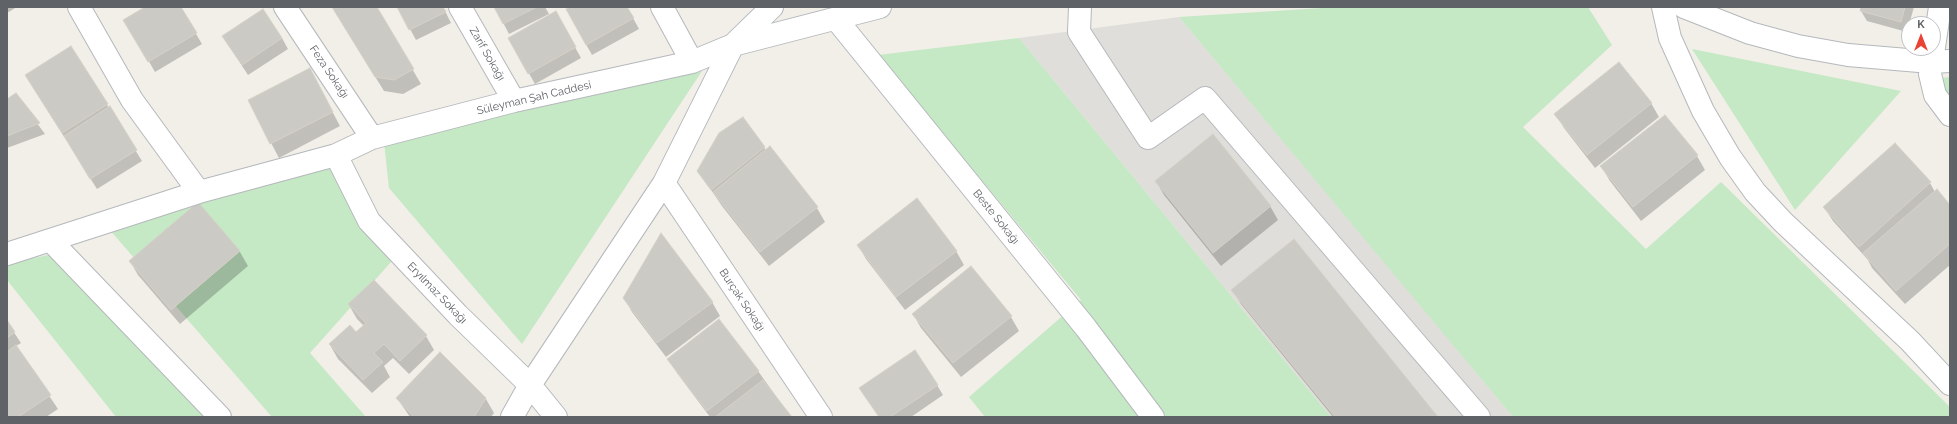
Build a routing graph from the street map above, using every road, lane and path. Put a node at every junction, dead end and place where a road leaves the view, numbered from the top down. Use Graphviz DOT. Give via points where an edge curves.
graph roads {
  1 [pos="80,7"];
  2 [pos="285,7"];
  3 [pos="460,7"];
  4 [pos="662,7"];
  5 [pos="772,7"];
  6 [pos="880,7"];
  7 [pos="1080,7"];
  8 [pos="1663,7"];
  9 [pos="1684,7"];
  10 [pos="1940,7"];
  11 [pos="836,19"];
  12 [pos="733,45"];
  13 [pos="1940,61"];
  14 [pos="692,62"];
  15 [pos="514,101"];
  16 [pos="1950,115"];
  17 [pos="372,138"];
  18 [pos="336,155"];
  19 [pos="664,183"];
  20 [pos="199,192"];
  21 [pos="51,241"];
  22 [pos="7,254"];
  23 [pos="530,384"];
  24 [pos="1950,384"];
  25 [pos="220,417"];
  26 [pos="512,417"];
  27 [pos="556,417"];
  28 [pos="821,417"];
  29 [pos="1153,417"];
  30 [pos="1479,417"];
  1 -- 20 [label="street" via="132,100"];
  2 -- 17 [label="street, Feza Sokağı"];
  3 -- 15 [label="street, Zarif Sokağı"];
  4 -- 14 [label="street"];
  5 -- 12 [label="street"];
  6 -- 11 [label="street"];
  7 -- 30 [label="street" via="1079,32 1148,138 1205,98"];
  8 -- 24 [label="street" via="1670,38 1703,110 1730,157 1756,192 1783,222 1910,341"];
  9 -- 13 [label="street" via="1750,33 1798,46 1848,55"];
  10 -- 13 [label="street"];
  11 -- 12 [label="street"];
  11 -- 29 [label="street, Beste Sokağı" via="1100,346"];
  12 -- 14 [label="street, Süleyman Şah Caddesi"];
  12 -- 19 [label="street"];
  13 -- 16 [label="street" via="1930,74 1932,86"];
  14 -- 15 [label="street, Süleyman Şah Caddesi"];
  15 -- 17 [label="street, Süleyman Şah Caddesi"];
  17 -- 18 [label="street, Süleyman Şah Caddesi"];
  18 -- 20 [label="street, Süleyman Şah Caddesi"];
  18 -- 23 [label="street, Eryılmaz Sokağı" via="369,221 458,315"];
  19 -- 23 [label="street"];
  19 -- 28 [label="street, Burçak Sokağı"];
  20 -- 21 [label="street, Süleyman Şah Caddesi"];
  21 -- 22 [label="street"];
  21 -- 25 [label="street"];
  23 -- 26 [label="street"];
  23 -- 27 [label="street, Eryılmaz Sokağı"];
}
